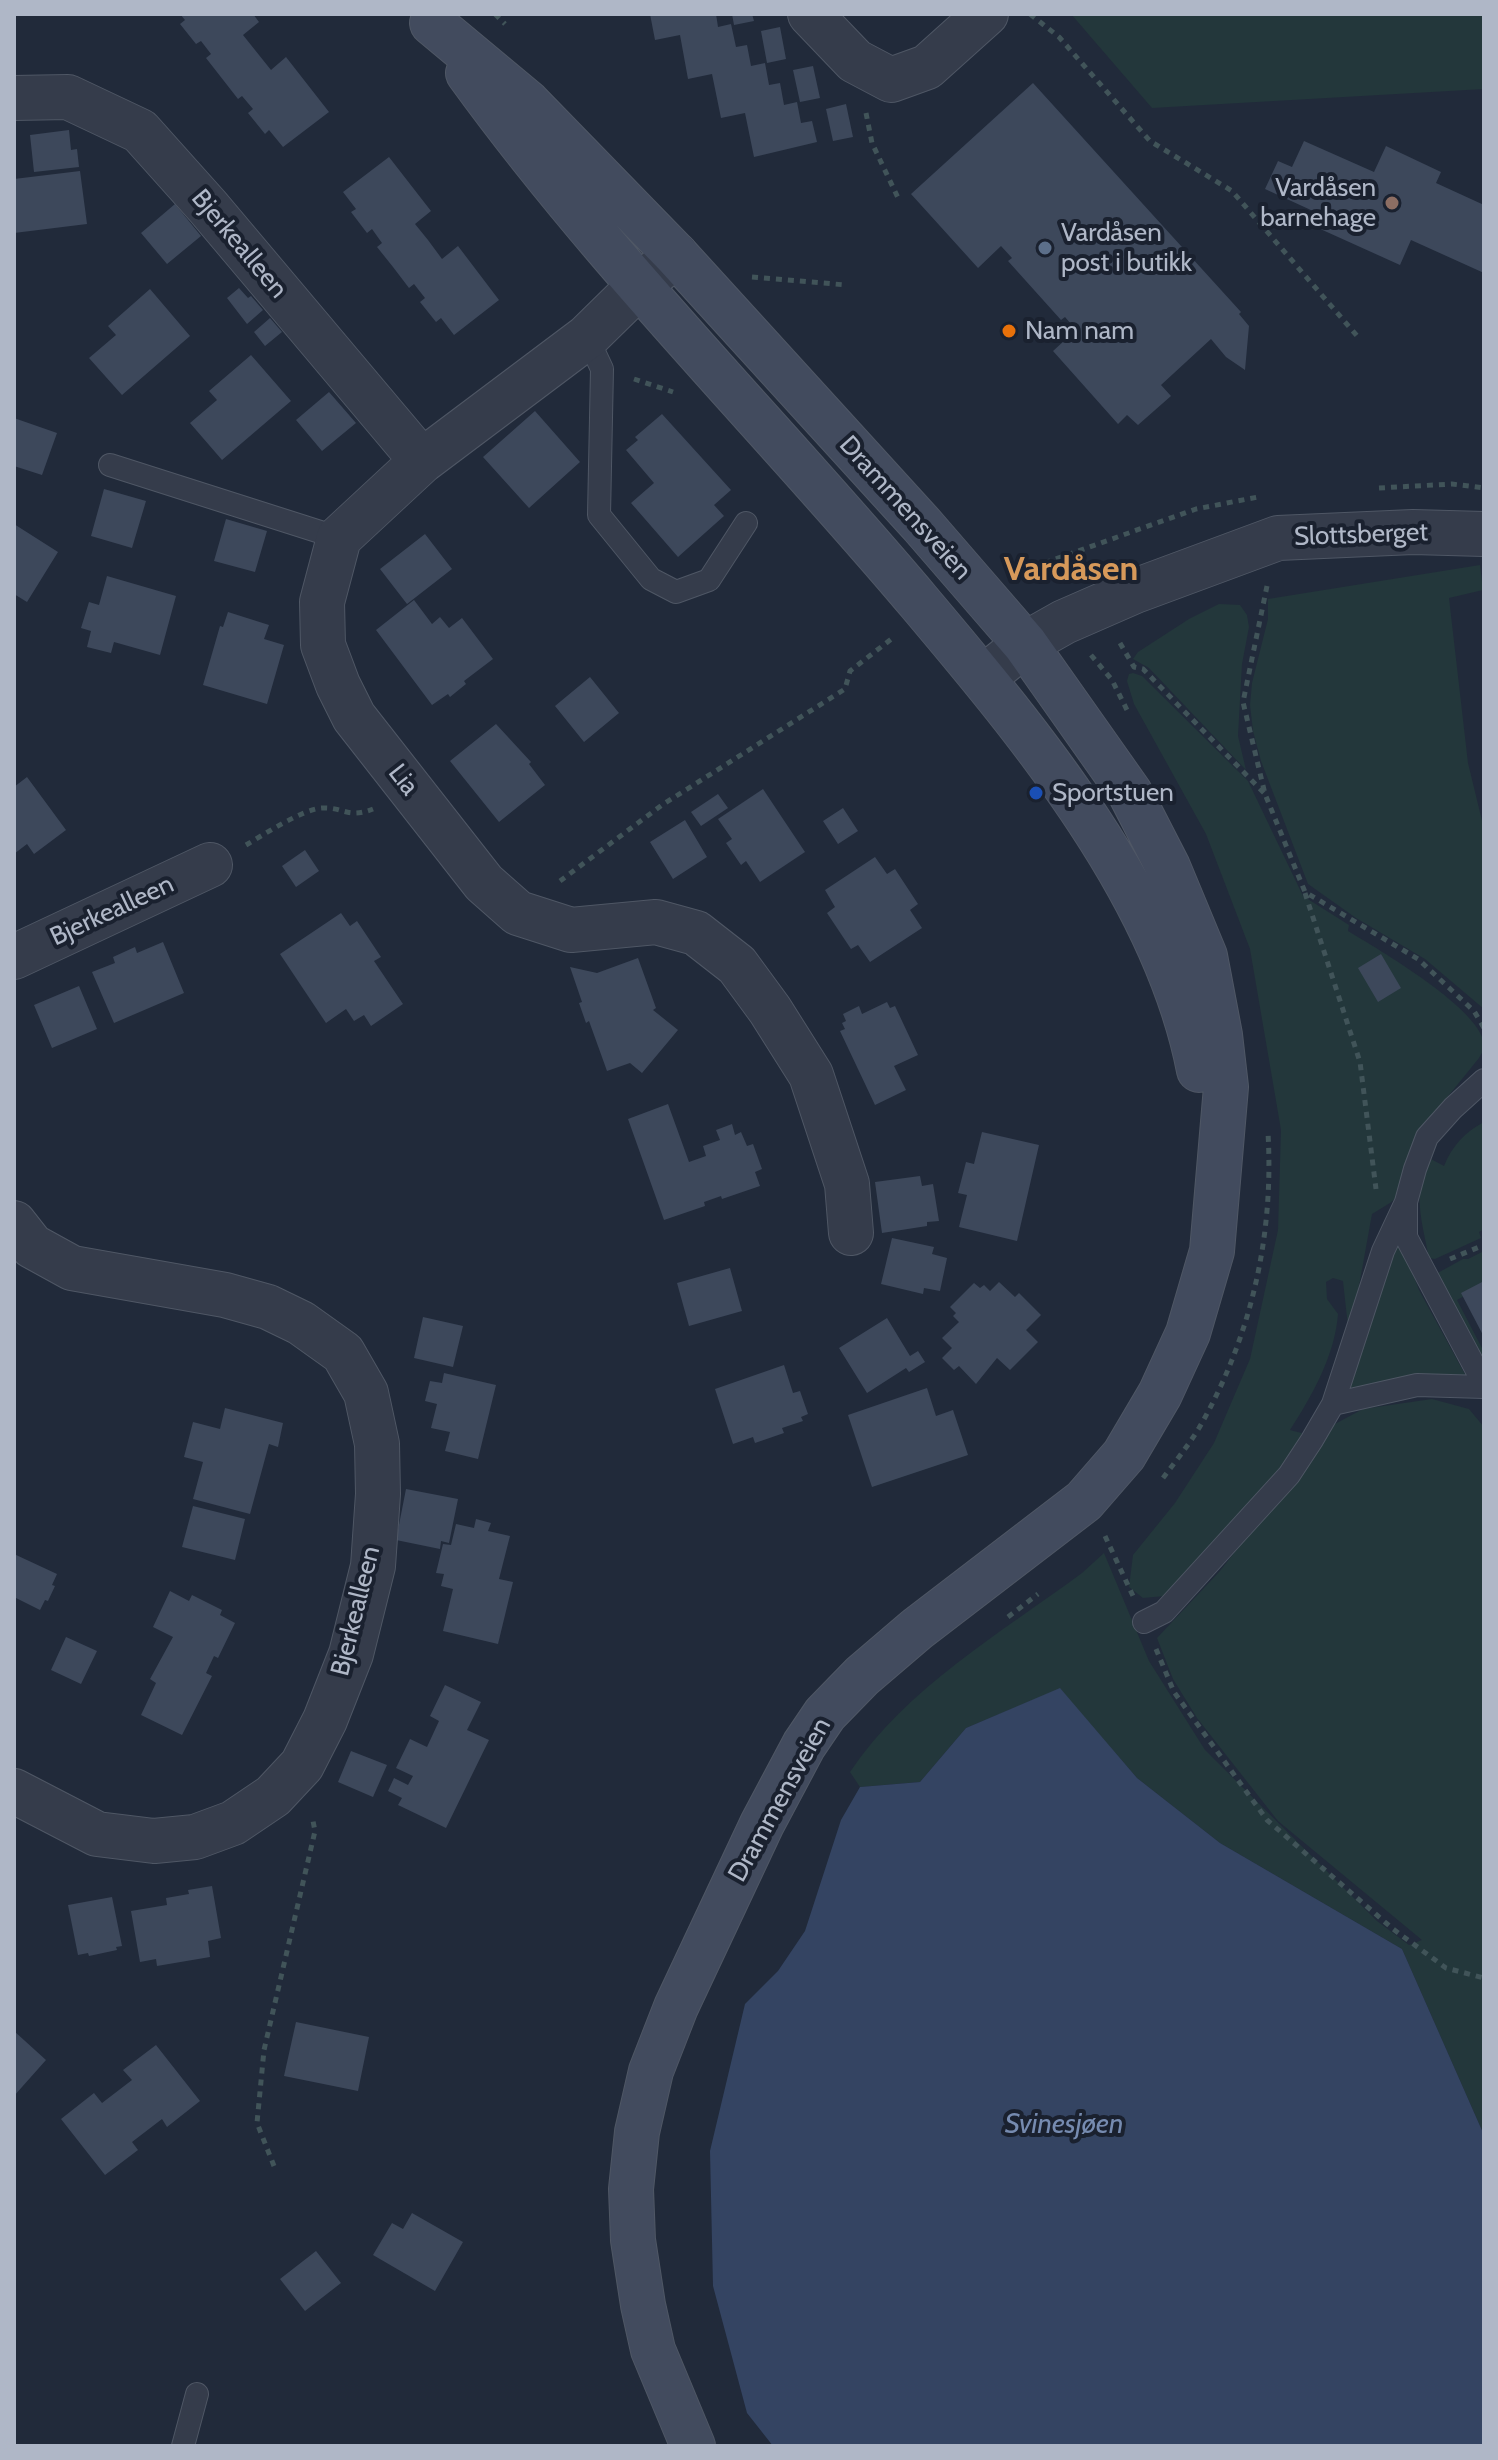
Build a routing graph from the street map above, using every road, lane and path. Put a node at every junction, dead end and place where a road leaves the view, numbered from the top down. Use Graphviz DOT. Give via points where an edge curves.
graph roads {
  1 [pos="810,14"];
  2 [pos="986,14"];
  3 [pos="1030,14"];
  4 [pos="433,17"];
  5 [pos="855,61"];
  6 [pos="14,98"];
  7 [pos="900,202"];
  8 [pos="676,255"];
  9 [pos="743,276"];
  10 [pos="846,285"];
  11 [pos="639,286"];
  12 [pos="1358,337"];
  13 [pos="594,353"];
  14 [pos="682,401"];
  15 [pos="422,461"];
  16 [pos="110,465"];
  17 [pos="746,523"];
  18 [pos="1484,534"];
  19 [pos="339,538"];
  20 [pos="1278,538"];
  21 [pos="1099,606"];
  22 [pos="894,637"];
  23 [pos="1025,644"];
  24 [pos="983,678"];
  25 [pos="413,793"];
  26 [pos="1265,794"];
  27 [pos="210,865"];
  28 [pos="1305,892"];
  29 [pos="518,913"];
  30 [pos="14,957"];
  31 [pos="1484,1028"];
  32 [pos="1484,1080"];
  33 [pos="1221,1137"];
  34 [pos="1406,1202"];
  35 [pos="14,1223"];
  36 [pos="851,1233"];
  37 [pos="1484,1245"];
  38 [pos="1383,1251"];
  39 [pos="1463,1254"];
  40 [pos="1484,1385"];
  41 [pos="1333,1404"];
  42 [pos="1084,1501"];
  43 [pos="1144,1622"];
  44 [pos="302,1765"];
  45 [pos="14,1791"];
  46 [pos="1484,1978"];
  47 [pos="274,2166"];
  48 [pos="197,2394"];
  49 [pos="183,2446"];
  50 [pos="693,2446"];
  1 -- 5 [label="street"];
  2 -- 5 [label="street" via="927,67 891,80"];
  3 -- 12 [label="path" via="1059,37 1150,141 1232,191"];
  4 -- 8 [label="main road, Drammensveien" via="528,103"];
  4 -- 11 [label="main road, Drammensveien" via="507,127"];
  5 -- 7 [label="path" via="872,143"];
  6 -- 15 [label="street, Bjerkealleen" via="68,97 140,131"];
  8 -- 11 [label="street"];
  8 -- 23 [label="main road, Drammensveien"];
  9 -- 10 [label="path"];
  11 -- 13 [label="street"];
  11 -- 24 [label="main road, Drammensveien"];
  13 -- 14 [label="path" via="672,390"];
  13 -- 15 [label="street"];
  13 -- 17 [label="lane" via="599,515 651,579 676,592 709,580"];
  15 -- 19 [label="street"];
  16 -- 19 [label="lane"];
  18 -- 20 [label="street, Slottsberget"];
  19 -- 25 [label="street, Lia" via="322,602 323,645 354,717"];
  20 -- 21 [label="street, Slottsberget"];
  20 -- 26 [label="path" via="1243,702"];
  21 -- 23 [label="street, Slottsberget"];
  21 -- 26 [label="path" via="1134,667 1143,669"];
  22 -- 29 [label="path" via="850,671 845,689 662,805"];
  23 -- 24 [label="street, Slottsberget"];
  23 -- 33 [label="main road, Drammensveien" via="1130,793 1205,956 1226,1087"];
  24 -- 33 [label="main road, Drammensveien" via="1114,859 1155,936 1179,993 1203,1092"];
  25 -- 27 [label="path" via="357,815 322,808"];
  25 -- 29 [label="street, Lia" via="484,883"];
  26 -- 28 [label="path"];
  27 -- 30 [label="street, Bjerkealleen"];
  28 -- 31 [label="path" via="1418,959 1474,1011"];
  28 -- 38 [label="path" via="1360,1062"];
  29 -- 36 [label="street, Lia" via="571,930 656,922 696,933 737,965 811,1075 847,1184"];
  32 -- 34 [label="lane" via="1427,1137"];
  33 -- 42 [label="main road, Drammensveien" via="1212,1251 1188,1333 1124,1455"];
  34 -- 38 [label="lane"];
  34 -- 40 [label="lane" via="1406,1237"];
  35 -- 44 [label="street, Bjerkealleen" via="32,1246 72,1268 225,1295 290,1317 343,1353 366,1393 377,1444 373,1566 351,1654"];
  37 -- 39 [label="path"];
  38 -- 41 [label="lane"];
  40 -- 41 [label="lane" via="1417,1385"];
  41 -- 43 [label="lane" via="1289,1475 1164,1612"];
  42 -- 43 [label="path"];
  42 -- 50 [label="main road, Drammensveien" via="917,1629 825,1714 762,1824 676,2007 651,2071 631,2189 633,2240 653,2350"];
  43 -- 46 [label="path" via="1174,1692 1267,1820 1446,1968"];
  44 -- 45 [label="street, Bjerkealleen" via="273,1796 233,1823 195,1837 154,1841 97,1834"];
  44 -- 47 [label="path" via="315,1831 264,2050 257,2123"];
  48 -- 49 [label="lane"];
}
